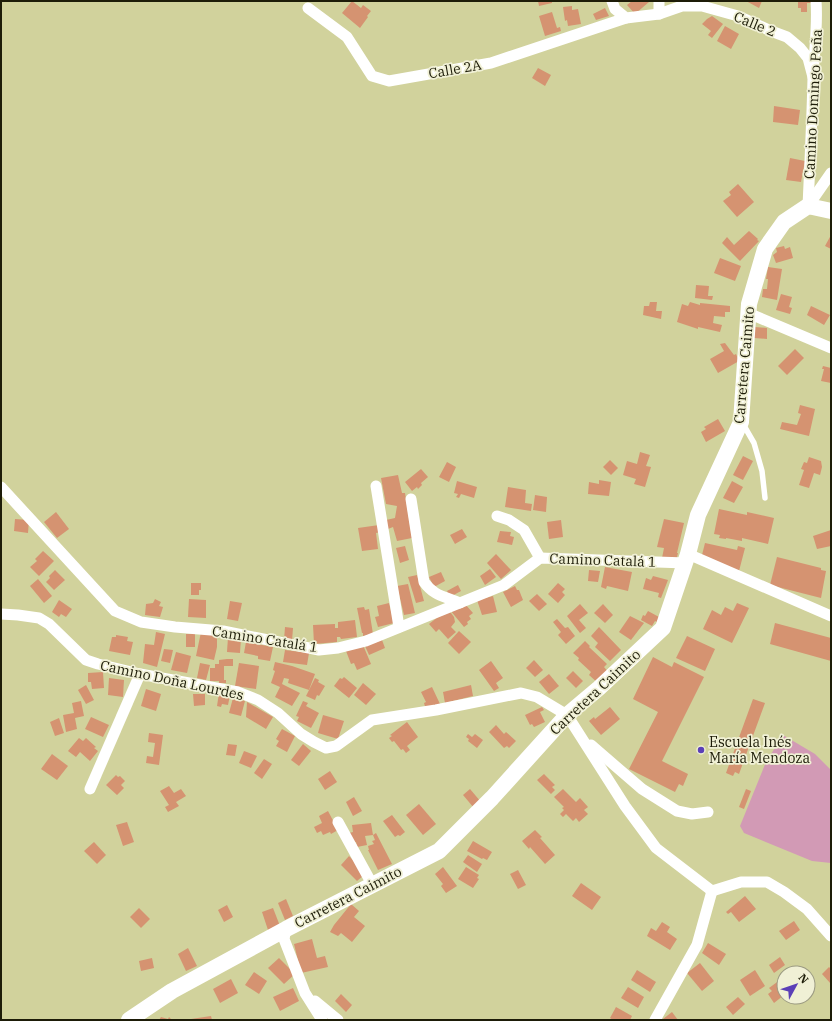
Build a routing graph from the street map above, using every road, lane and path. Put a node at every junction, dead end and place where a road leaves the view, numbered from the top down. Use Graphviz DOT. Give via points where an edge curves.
graph roads {
  1 [pos="612,1"];
  2 [pos="660,1"];
  3 [pos="816,1"];
  4 [pos="308,8"];
  5 [pos="659,14"];
  6 [pos="626,18"];
  7 [pos="813,77"];
  8 [pos="831,173"];
  9 [pos="808,206"];
  10 [pos="831,211"];
  11 [pos="748,313"];
  12 [pos="831,348"];
  13 [pos="742,422"];
  14 [pos="376,486"];
  15 [pos="1,487"];
  16 [pos="765,498"];
  17 [pos="411,499"];
  18 [pos="497,516"];
  19 [pos="540,558"];
  20 [pos="687,558"];
  21 [pos="460,603"];
  22 [pos="1,614"];
  23 [pos="831,616"];
  24 [pos="399,627"];
  25 [pos="140,674"];
  26 [pos="567,715"];
  27 [pos="581,737"];
  28 [pos="90,789"];
  29 [pos="708,812"];
  30 [pos="338,822"];
  31 [pos="372,884"];
  32 [pos="712,892"];
  33 [pos="286,929"];
  34 [pos="831,936"];
  35 [pos="305,992"];
  36 [pos="129,1020"];
  37 [pos="322,1020"];
  38 [pos="338,1020"];
  39 [pos="655,1020"];
  1 -- 6 [label="street" via="615,9"];
  2 -- 5 [label="street"];
  3 -- 7 [label="street, Camino Domingo Peña"];
  4 -- 6 [label="street, Calle 2A" via="347,37 372,76 389,81 491,63"];
  5 -- 6 [label="street, Calle 2"];
  5 -- 7 [label="street, Calle 2" via="682,6 702,6 738,16 787,37 808,58"];
  7 -- 9 [label="street, Camino Domingo Peña" via="814,103"];
  8 -- 9 [label="street"];
  9 -- 10 [label="street"];
  9 -- 11 [label="street, Carretera Caimito" via="784,222 765,249"];
  11 -- 12 [label="street"];
  11 -- 13 [label="street, Carretera Caimito"];
  13 -- 16 [label="lane" via="754,443 762,471"];
  13 -- 20 [label="street, Carretera Caimito" via="698,515"];
  14 -- 24 [label="street"];
  15 -- 24 [label="street, Camino Catalá 1" via="115,611 141,622 223,631 319,650 366,641"];
  17 -- 21 [label="street" via="424,582 435,593"];
  18 -- 19 [label="street" via="510,520 524,530"];
  19 -- 20 [label="street, Camino Catalá 1"];
  19 -- 21 [label="street, Camino Catalá 1" via="504,585"];
  20 -- 23 [label="street"];
  20 -- 26 [label="street, Carretera Caimito" via="663,628"];
  21 -- 24 [label="street, Camino Catalá 1"];
  22 -- 25 [label="street, Camino Doña Lourdes" via="39,618 49,624 86,660"];
  25 -- 26 [label="street, Camino Doña Lourdes" via="238,692 258,700 278,713 301,734 326,748 336,746 372,720 521,692 537,697"];
  25 -- 28 [label="street"];
  26 -- 27 [label="street"];
  26 -- 31 [label="street, Carretera Caimito" via="492,798 439,851"];
  27 -- 29 [label="street" via="642,789 677,811 692,814"];
  27 -- 32 [label="street" via="625,806 656,848"];
  30 -- 31 [label="street"];
  31 -- 33 [label="street, Carretera Caimito"];
  32 -- 34 [label="street" via="741,882 767,882 807,909"];
  32 -- 39 [label="street" via="697,945"];
  33 -- 35 [label="street" via="284,939"];
  33 -- 36 [label="street, Carretera Caimito" via="172,991"];
  35 -- 37 [label="street"];
  35 -- 38 [label="street"];
}
